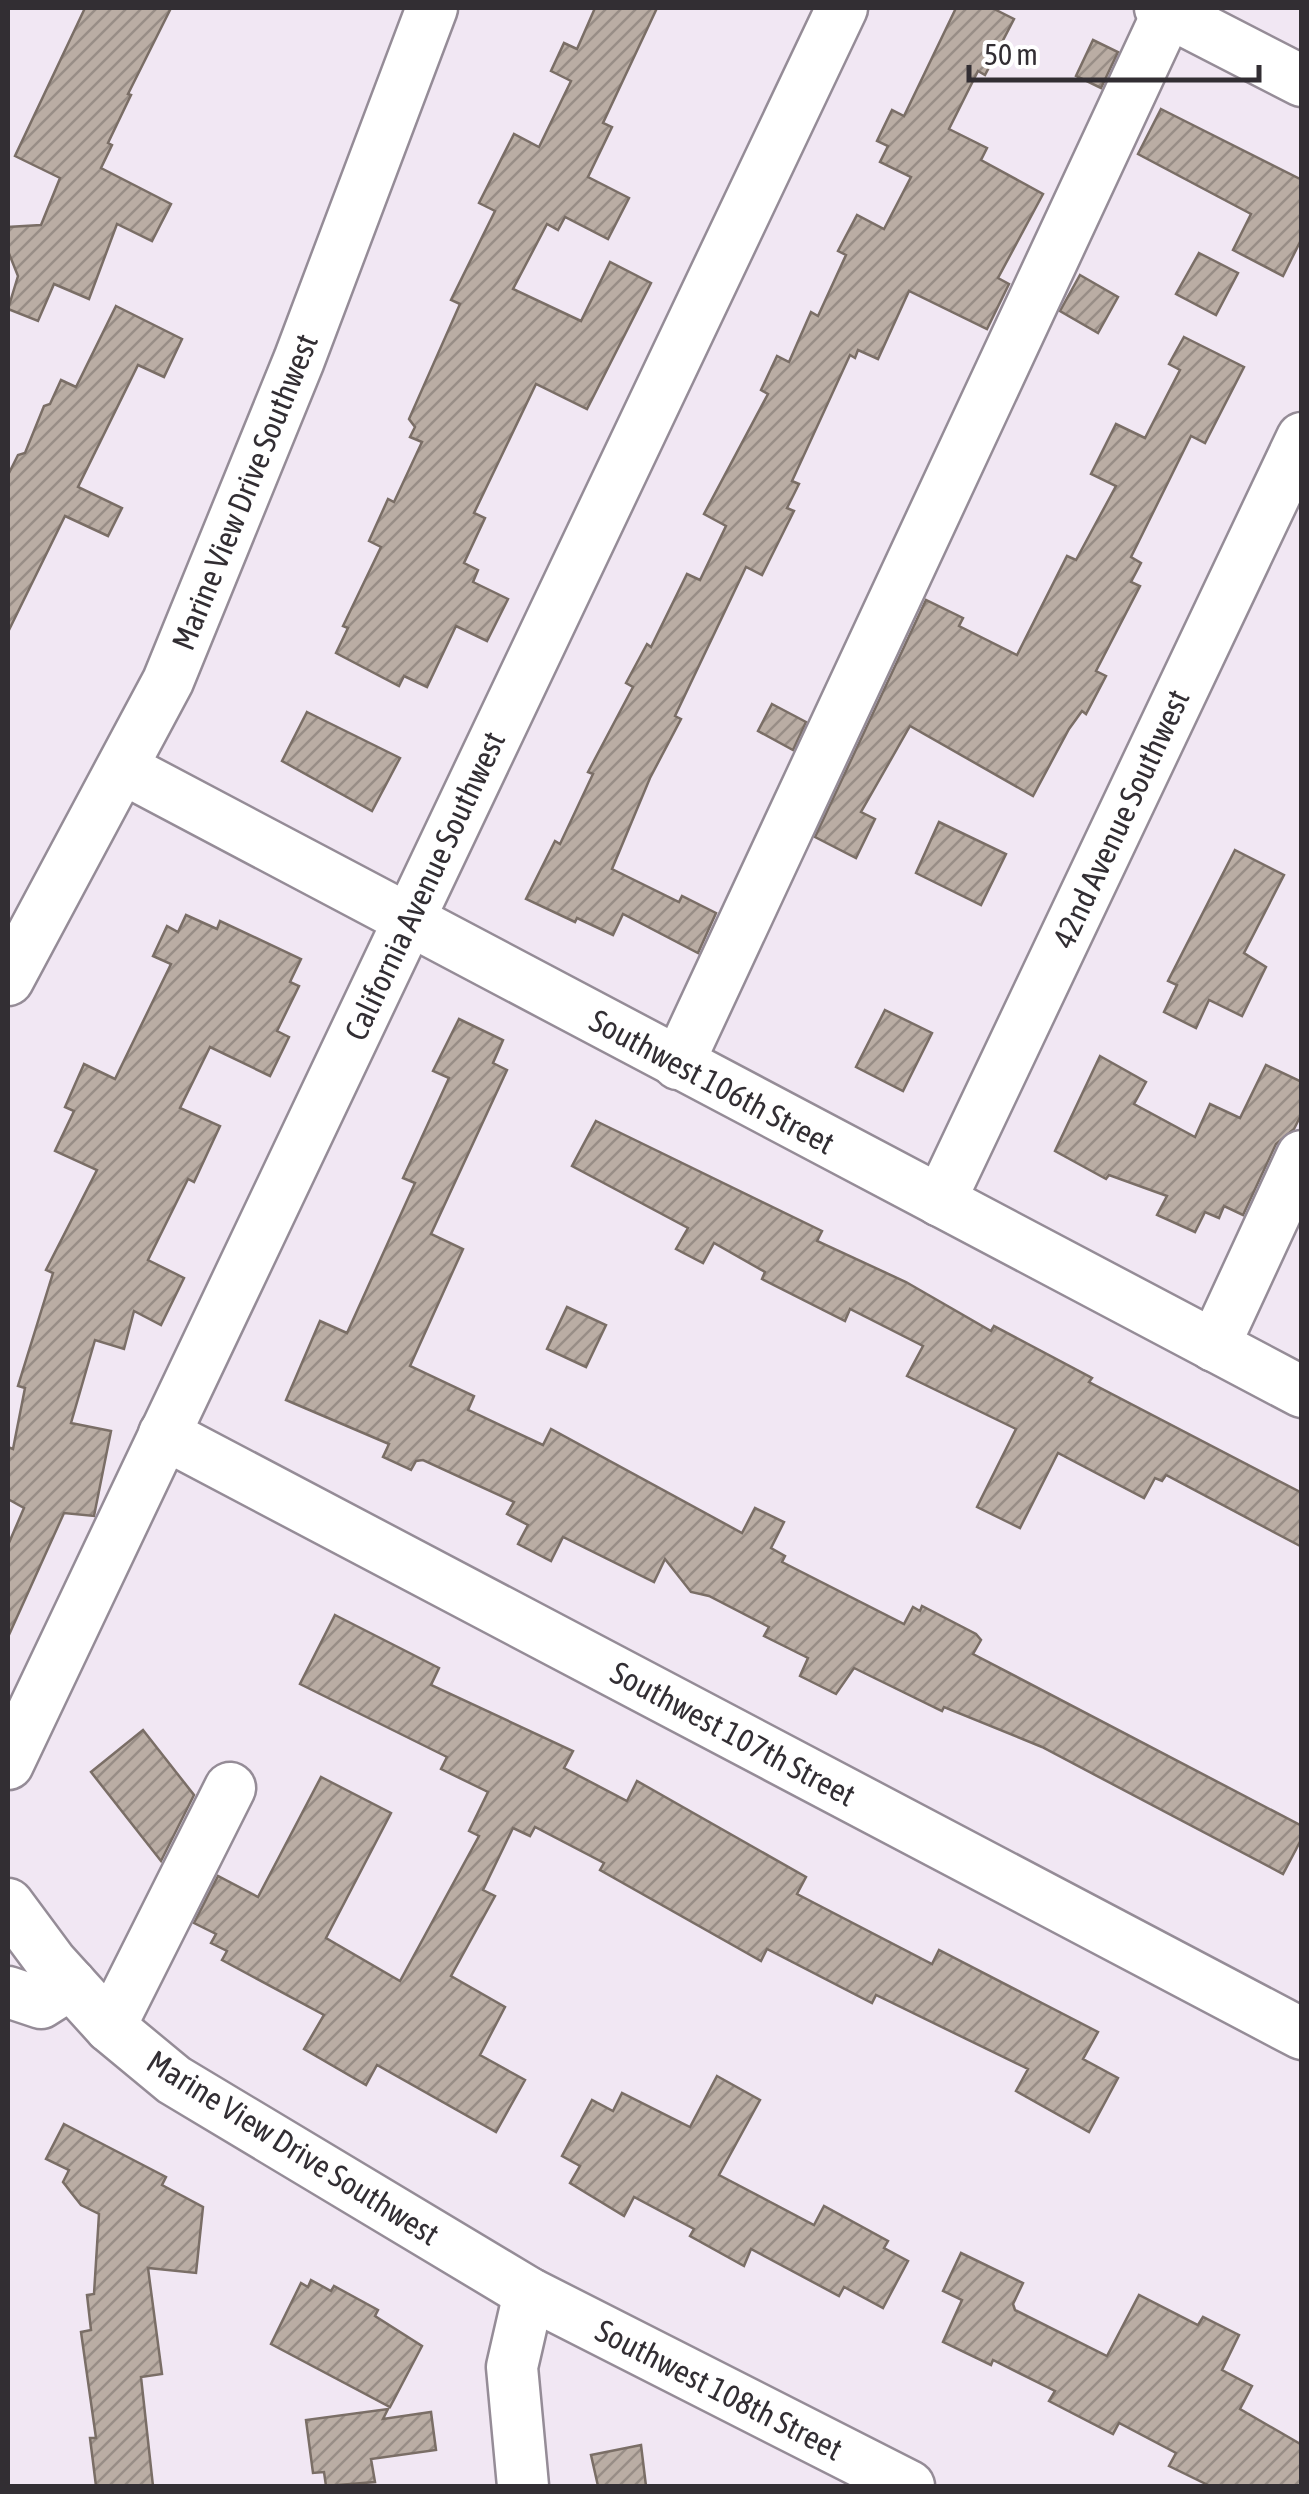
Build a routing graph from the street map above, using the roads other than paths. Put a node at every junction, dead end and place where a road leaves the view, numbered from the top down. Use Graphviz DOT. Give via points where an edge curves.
graph roads {
  1 [pos="432,8"];
  2 [pos="842,8"];
  3 [pos="1166,9"];
  4 [pos="1302,81"];
  5 [pos="1302,438"];
  6 [pos="124,769"];
  7 [pos="408,922"];
  8 [pos="12,967"];
  9 [pos="678,1064"];
  10 [pos="1302,1156"];
  11 [pos="940,1201"];
  12 [pos="1214,1346"];
  13 [pos="1302,1392"];
  14 [pos="164,1434"];
  15 [pos="8,1764"];
  16 [pos="230,1788"];
  17 [pos="8,1904"];
  18 [pos="71,1984"];
  19 [pos="8,1992"];
  20 [pos="110,2026"];
  21 [pos="1302,2034"];
  22 [pos="529,2293"];
  23 [pos="523,2486"];
  24 [pos="909,2486"];
  1 -- 6 [label="street, Marine View Drive Southwest" via="239,513"];
  2 -- 7 [label="street, California Avenue Southwest"];
  3 -- 4 [label="street"];
  3 -- 9 [label="street"];
  5 -- 11 [label="street, 42nd Avenue Southwest"];
  6 -- 7 [label="street, Southwest 106th Street"];
  6 -- 8 [label="street, Marine View Drive Southwest"];
  7 -- 9 [label="street, Southwest 106th Street"];
  7 -- 14 [label="street, California Avenue Southwest"];
  9 -- 11 [label="street, Southwest 106th Street"];
  10 -- 12 [label="street"];
  11 -- 12 [label="street, Southwest 106th Street"];
  12 -- 13 [label="street, Southwest 106th Street"];
  14 -- 15 [label="street, California Avenue Southwest"];
  14 -- 21 [label="street, Southwest 107th Street"];
  16 -- 20 [label="street"];
  17 -- 18 [label="street, Marine View Drive Southwest"];
  18 -- 19 [label="street" via="42,2003"];
  18 -- 20 [label="street, Marine View Drive Southwest"];
  20 -- 22 [label="street, Marine View Drive Southwest" via="174,2080"];
  22 -- 23 [label="street" via="512,2367"];
  22 -- 24 [label="street, Southwest 108th Street"];
}
